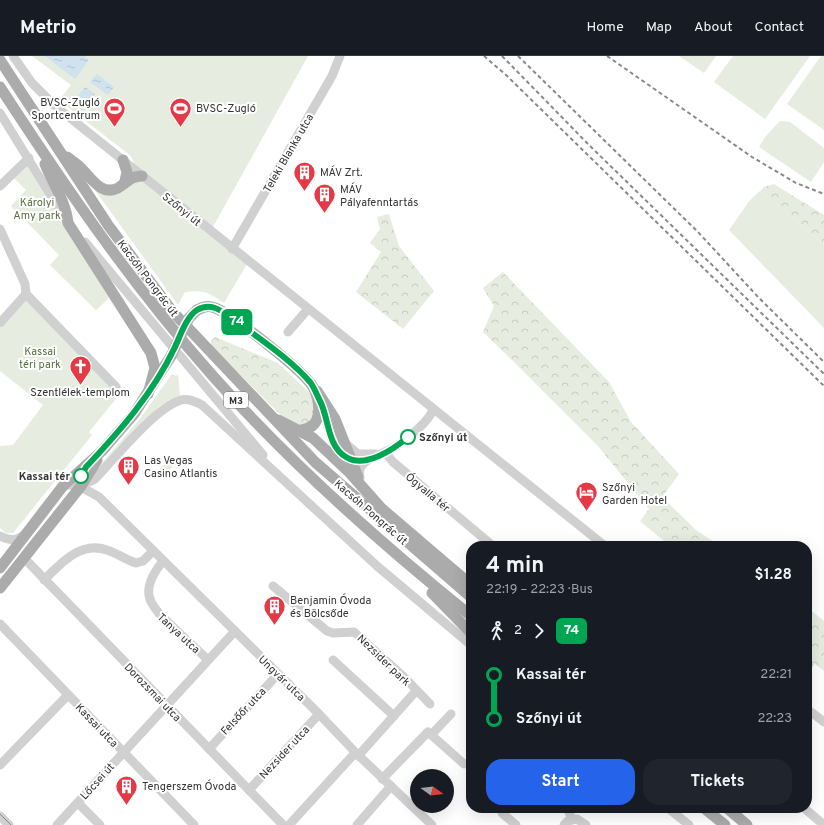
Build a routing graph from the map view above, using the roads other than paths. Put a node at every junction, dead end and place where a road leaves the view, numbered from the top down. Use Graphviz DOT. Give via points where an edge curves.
graph roads {
  1 [pos="13,56"];
  2 [pos="340,56"];
  3 [pos="0,60"];
  4 [pos="0,87"];
  5 [pos="0,113"];
  6 [pos="40,148"];
  7 [pos="60,152"];
  8 [pos="29,158"];
  9 [pos="123,160"];
  10 [pos="142,176"];
  11 [pos="125,181"];
  12 [pos="0,186"];
  13 [pos="68,223"];
  14 [pos="0,229"];
  15 [pos="232,249"];
  16 [pos="26,294"];
  17 [pos="308,309"];
  18 [pos="1,322"];
  19 [pos="288,332"];
  20 [pos="142,338"];
  21 [pos="170,356"];
  22 [pos="116,387"];
  23 [pos="313,388"];
  24 [pos="148,394"];
  25 [pos="434,409"];
  26 [pos="266,413"];
  27 [pos="301,430"];
  28 [pos="345,444"];
  29 [pos="102,451"];
  30 [pos="384,453"];
  31 [pos="350,459"];
  32 [pos="368,460"];
  33 [pos="362,485"];
  34 [pos="63,486"];
  35 [pos="81,486"];
  36 [pos="294,490"];
  37 [pos="26,533"];
  38 [pos="0,536"];
  39 [pos="487,541"];
  40 [pos="598,541"];
  41 [pos="153,551"];
  42 [pos="24,558"];
  43 [pos="143,561"];
  44 [pos="163,561"];
  45 [pos="409,567"];
  46 [pos="0,568"];
  47 [pos="44,580"];
  48 [pos="466,581"];
  49 [pos="273,586"];
  50 [pos="0,588"];
  51 [pos="466,593"];
  52 [pos="466,612"];
  53 [pos="0,624"];
  54 [pos="466,628"];
  55 [pos="235,631"];
  56 [pos="466,641"];
  57 [pos="208,660"];
  58 [pos="333,660"];
  59 [pos="278,674"];
  60 [pos="416,691"];
  61 [pos="68,695"];
  62 [pos="430,704"];
  63 [pos="166,706"];
  64 [pos="812,713"];
  65 [pos="319,714"];
  66 [pos="451,714"];
  67 [pos="394,716"];
  68 [pos="824,722"];
  69 [pos="431,735"];
  70 [pos="209,749"];
  71 [pos="124,752"];
  72 [pos="357,754"];
  73 [pos="464,764"];
  74 [pos="0,765"];
  75 [pos="382,779"];
  76 [pos="391,786"];
  77 [pos="249,790"];
  78 [pos="78,803"];
  79 [pos="502,813"];
  80 [pos="569,813"];
  81 [pos="674,813"];
  82 [pos="710,813"];
  83 [pos="733,813"];
  84 [pos="810,813"];
  85 [pos="0,816"];
  86 [pos="572,819"];
  87 [pos="9,825"];
  88 [pos="58,825"];
  89 [pos="100,825"];
  90 [pos="194,825"];
  91 [pos="283,825"];
  92 [pos="289,825"];
  93 [pos="357,825"];
  94 [pos="432,825"];
  95 [pos="516,825"];
  96 [pos="564,825"];
  97 [pos="586,825"];
  98 [pos="689,825"];
  99 [pos="724,825"];
  100 [pos="747,825"];
  101 [pos="824,825"];
  1 -- 9 [label="street, Szőnyi út" via="32,83 54,105"];
  2 -- 15 [label="street, Teleki Blanka utca" via="332,76"];
  3 -- 7 [label="main road, Kacsóh Pongrác út / M3"];
  4 -- 6 [label="main road, Kacsóh Pongrác út / M3"];
  5 -- 8 [label="street"];
  6 -- 13 [label="main road" via="51,180 65,205"];
  6 -- 45 [label="main road, Kacsóh Pongrác út / M3" via="101,236 212,375 282,449"];
  7 -- 11 [label="main road" via="101,188 117,188"];
  7 -- 26 [label="main road, Kacsóh Pongrác út / M3" via="108,225 172,311"];
  8 -- 12 [label="street"];
  8 -- 13 [label="street"];
  9 -- 10 [label="street, Szőnyi út"];
  9 -- 11 [label="main road" via="127,172"];
  10 -- 11 [label="main road" via="131,177"];
  10 -- 15 [label="street, Szőnyi út"];
  13 -- 20 [label="main road"];
  13 -- 36 [label="street"];
  14 -- 16 [label="street" via="25,284"];
  15 -- 17 [label="street, Szőnyi út"];
  16 -- 18 [label="street"];
  16 -- 22 [label="street"];
  17 -- 19 [label="street"];
  17 -- 25 [label="street, Szőnyi út"];
  20 -- 21 [label="main road" via="156,351"];
  20 -- 24 [label="main road" via="155,366"];
  21 -- 23 [label="main road, bridge" via="190,318 197,310 210,307 223,312 286,360"];
  21 -- 24 [label="main road"];
  23 -- 27 [label="main road" via="319,407 318,419 311,427"];
  23 -- 28 [label="main road" via="331,410"];
  23 -- 31 [label="street" via="323,408 336,449"];
  24 -- 29 [label="main road"];
  25 -- 30 [label="street" via="404,440"];
  25 -- 40 [label="street, Szőnyi út"];
  26 -- 27 [label="main road"];
  26 -- 51 [label="main road, Kacsóh Pongrác út / M3" via="326,472"];
  27 -- 33 [label="main road" via="313,438"];
  28 -- 30 [label="street" via="352,451 362,455"];
  28 -- 31 [label="main road"];
  29 -- 34 [label="main road"];
  29 -- 35 [label="main road"];
  30 -- 32 [label="street"];
  30 -- 39 [label="street, Ógyalla tér"];
  31 -- 32 [label="street"];
  31 -- 33 [label="main road"];
  32 -- 33 [label="street" via="359,470"];
  33 -- 48 [label="main road" via="381,508"];
  34 -- 35 [label="street" via="72,483"];
  34 -- 37 [label="main road"];
  35 -- 36 [label="street" via="95,479 164,409 182,400 189,400 202,405"];
  35 -- 41 [label="street, Ungvár utca" via="99,497"];
  35 -- 42 [label="main road"];
  36 -- 56 [label="street" via="377,566"];
  37 -- 38 [label="street" via="16,540"];
  37 -- 46 [label="main road"];
  41 -- 43 [label="street"];
  41 -- 44 [label="street, Ungvár utca"];
  42 -- 47 [label="street, Dorozsmai utca"];
  42 -- 50 [label="main road"];
  43 -- 44 [label="street"];
  43 -- 47 [label="street" via="136,563 108,550 90,548 70,556"];
  44 -- 55 [label="street, Ungvár utca"];
  44 -- 57 [label="street, Tanya utca" via="153,573 151,581 149,591 152,606"];
  45 -- 52 [label="main road, Kacsóh Pongrác út / M3"];
  45 -- 54 [label="main road"];
  47 -- 63 [label="street, Dorozsmai utca"];
  49 -- 60 [label="street, Nezsider park" via="327,631 349,631 359,635"];
  53 -- 61 [label="street, Kassai utca"];
  55 -- 57 [label="street, Lőcsei út"];
  55 -- 59 [label="street, Ungvár utca"];
  57 -- 63 [label="street, Lőcsei út"];
  58 -- 67 [label="street"];
  59 -- 65 [label="street, Ungvár utca"];
  59 -- 70 [label="street, Felsőőr utca"];
  60 -- 62 [label="street, Nezsider park"];
  60 -- 67 [label="street, Nezsider park"];
  61 -- 71 [label="street, Kassai utca"];
  61 -- 74 [label="street"];
  63 -- 70 [label="street, Dorozsmai utca"];
  63 -- 71 [label="street, Lőcsei út"];
  64 -- 68 [label="street"];
  65 -- 72 [label="street, Ungvár utca"];
  65 -- 77 [label="street, Nezsider utca"];
  66 -- 69 [label="street"];
  67 -- 72 [label="street, Nezsider park"];
  69 -- 73 [label="street"];
  69 -- 75 [label="street" via="428,732"];
  70 -- 77 [label="street, Dorozsmai utca"];
  71 -- 78 [label="street, Lőcsei út"];
  71 -- 90 [label="street, Kassai utca"];
  72 -- 75 [label="street, Ungvár utca"];
  72 -- 92 [label="street, Nezsider park"];
  75 -- 76 [label="street, Ungvár utca"];
  76 -- 93 [label="street"];
  76 -- 94 [label="street, Ungvár utca"];
  77 -- 91 [label="street, Dorozsmai utca"];
  78 -- 88 [label="street, Lőcsei út"];
  78 -- 89 [label="street"];
  79 -- 95 [label="street"];
  80 -- 86 [label="street"];
  81 -- 98 [label="street"];
  82 -- 99 [label="main road"];
  83 -- 100 [label="main road"];
  84 -- 101 [label="street"];
  85 -- 87 [label="street"];
  86 -- 96 [label="street"];
  86 -- 97 [label="street" via="581,820"];
}
